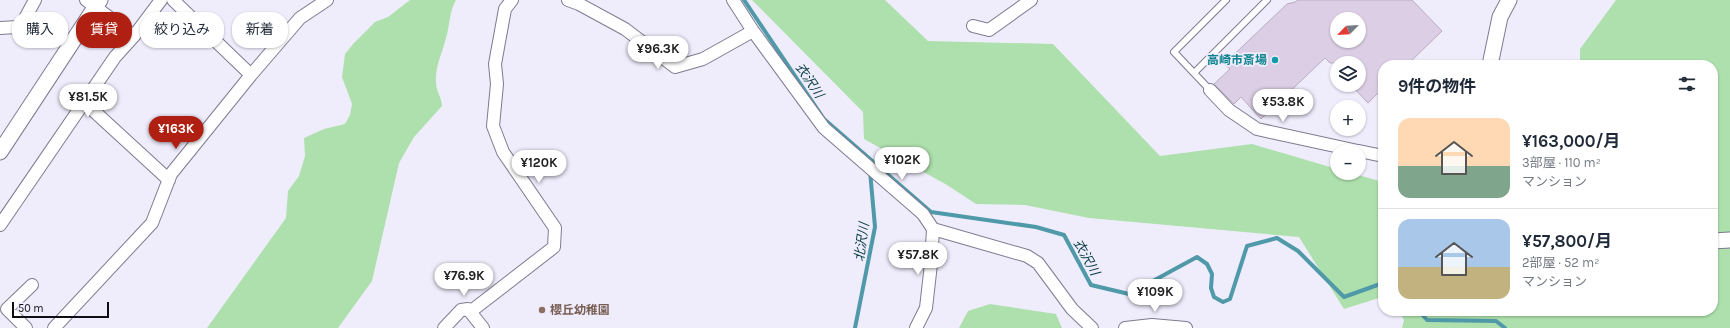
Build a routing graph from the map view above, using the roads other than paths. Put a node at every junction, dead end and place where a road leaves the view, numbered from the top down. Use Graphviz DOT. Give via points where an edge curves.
graph roads {
  1 [pos="35,0"];
  2 [pos="161,0"];
  3 [pos="173,0"];
  4 [pos="327,0"];
  5 [pos="512,0"];
  6 [pos="568,0"];
  7 [pos="734,0"];
  8 [pos="1031,0"];
  9 [pos="1226,0"];
  10 [pos="1267,0"];
  11 [pos="1509,0"];
  12 [pos="94,2"];
  13 [pos="973,26"];
  14 [pos="0,28"];
  15 [pos="753,31"];
  16 [pos="134,36"];
  17 [pos="1491,60"];
  18 [pos="1194,73"];
  19 [pos="251,75"];
  20 [pos="1210,90"];
  21 [pos="84,102"];
  22 [pos="1330,145"];
  23 [pos="0,152"];
  24 [pos="1366,153"];
  25 [pos="1378,155"];
  26 [pos="169,180"];
  27 [pos="4,212"];
  28 [pos="0,225"];
  29 [pos="932,229"];
  30 [pos="1730,240"];
  31 [pos="1718,241"];
  32 [pos="32,285"];
  33 [pos="470,312"];
  34 [pos="26,328"];
  35 [pos="54,328"];
  36 [pos="444,328"];
  37 [pos="483,328"];
  38 [pos="916,328"];
  39 [pos="1092,328"];
  40 [pos="1125,328"];
  41 [pos="1186,328"];
  1 -- 14 [label="street" via="23,22 17,27"];
  2 -- 16 [label="street"];
  3 -- 19 [label="street"];
  4 -- 19 [label="street" via="300,18"];
  5 -- 33 [label="street" via="505,9 495,64 497,84 493,126 503,152 555,228 554,248"];
  6 -- 15 [label="street" via="625,29 675,67 704,59"];
  7 -- 15 [label="street"];
  8 -- 13 [label="street" via="989,30"];
  9 -- 18 [label="lane" via="1174,52"];
  10 -- 18 [label="lane"];
  11 -- 17 [label="street" via="1500,17"];
  12 -- 16 [label="street"];
  12 -- 23 [label="street"];
  15 -- 29 [label="street" via="824,128 922,214"];
  16 -- 21 [label="street" via="115,57"];
  18 -- 20 [label="lane"];
  19 -- 26 [label="street" via="171,174"];
  20 -- 22 [label="street" via="1229,110 1257,129"];
  21 -- 26 [label="street"];
  21 -- 27 [label="street"];
  24 -- 25 [label="street"];
  26 -- 35 [label="street" via="152,223"];
  27 -- 28 [label="street"];
  29 -- 38 [label="street" via="926,308"];
  29 -- 39 [label="street" via="1027,256 1038,263 1072,309"];
  30 -- 31 [label="street"];
  32 -- 34 [label="street" via="7,309"];
  33 -- 36 [label="street" via="468,309 461,310"];
  33 -- 37 [label="street"];
  40 -- 41 [label="street" via="1152,325"];
}
